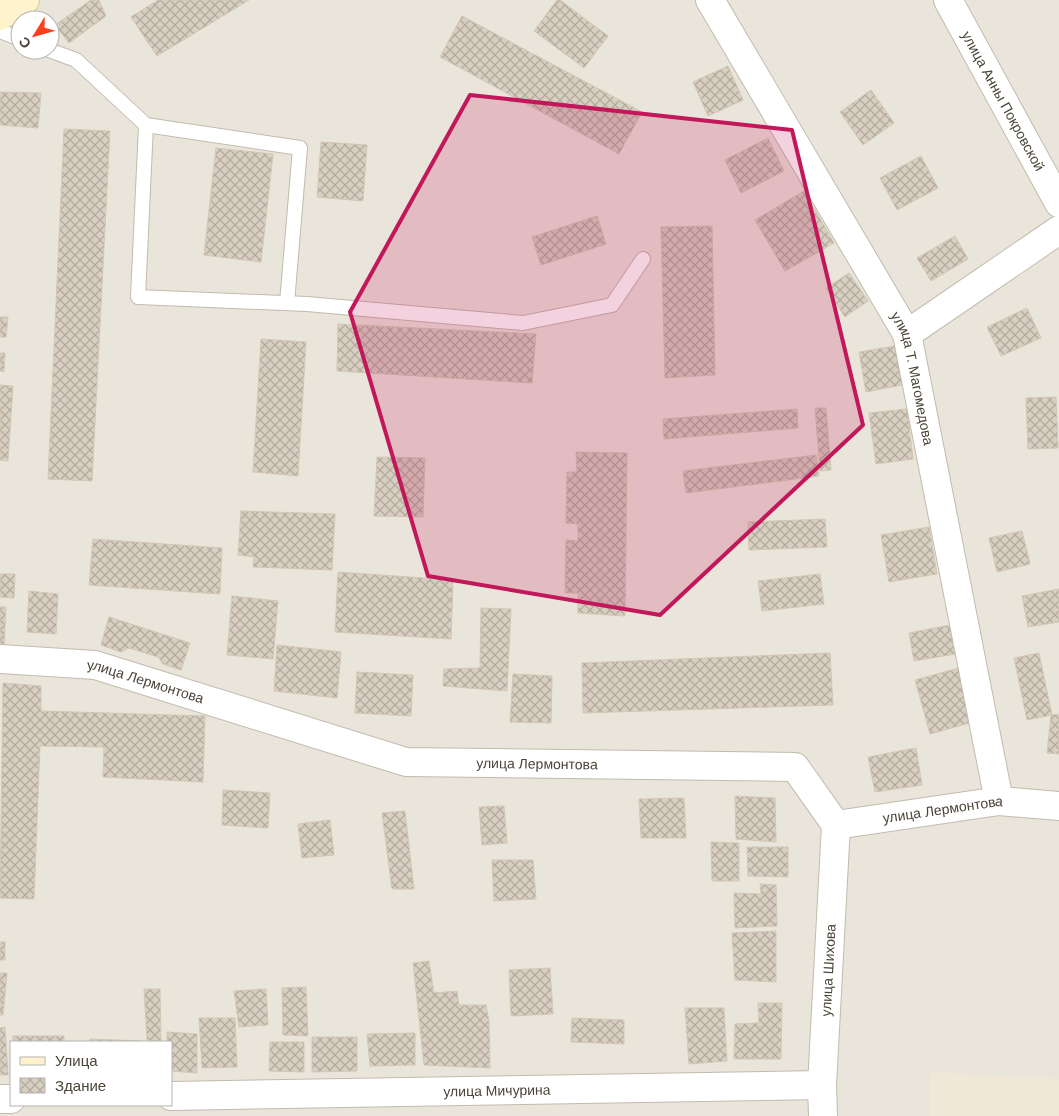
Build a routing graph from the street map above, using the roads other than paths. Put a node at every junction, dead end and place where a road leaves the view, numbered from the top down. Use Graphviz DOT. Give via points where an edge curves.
graph roads {
  1 [pos="25,0"];
  2 [pos="710,0"];
  3 [pos="948,0"];
  4 [pos="0,16"];
  5 [pos="60,54"];
  6 [pos="146,125"];
  7 [pos="1059,203"];
  8 [pos="1059,230"];
  9 [pos="643,259"];
  10 [pos="288,303"];
  11 [pos="907,334"];
  12 [pos="0,659"];
  13 [pos="999,801"];
  14 [pos="1059,806"];
  15 [pos="836,825"];
  16 [pos="822,1085"];
  17 [pos="172,1096"];
  18 [pos="822,1116"];
  1 -- 4 [label="main road"];
  2 -- 11 [label="street, улица Т. Магомедова"];
  3 -- 7 [label="street, улица Анны Покровской"];
  5 -- 6 [label="lane" via="76,60"];
  6 -- 10 [label="lane" via="300,148"];
  6 -- 10 [label="lane" via="138,297"];
  8 -- 11 [label="street"];
  9 -- 10 [label="lane" via="612,304 523,323"];
  11 -- 13 [label="street, улица Т. Магомедова"];
  12 -- 15 [label="street, улица Лермонтова" via="95,665 406,762 794,767"];
  13 -- 14 [label="street, улица Лермонтова"];
  13 -- 15 [label="street, улица Лермонтова"];
  15 -- 16 [label="street, улица Шихова"];
  16 -- 17 [label="street, улица Мичурина"];
  16 -- 18 [label="street, улица Шихова"];
}
